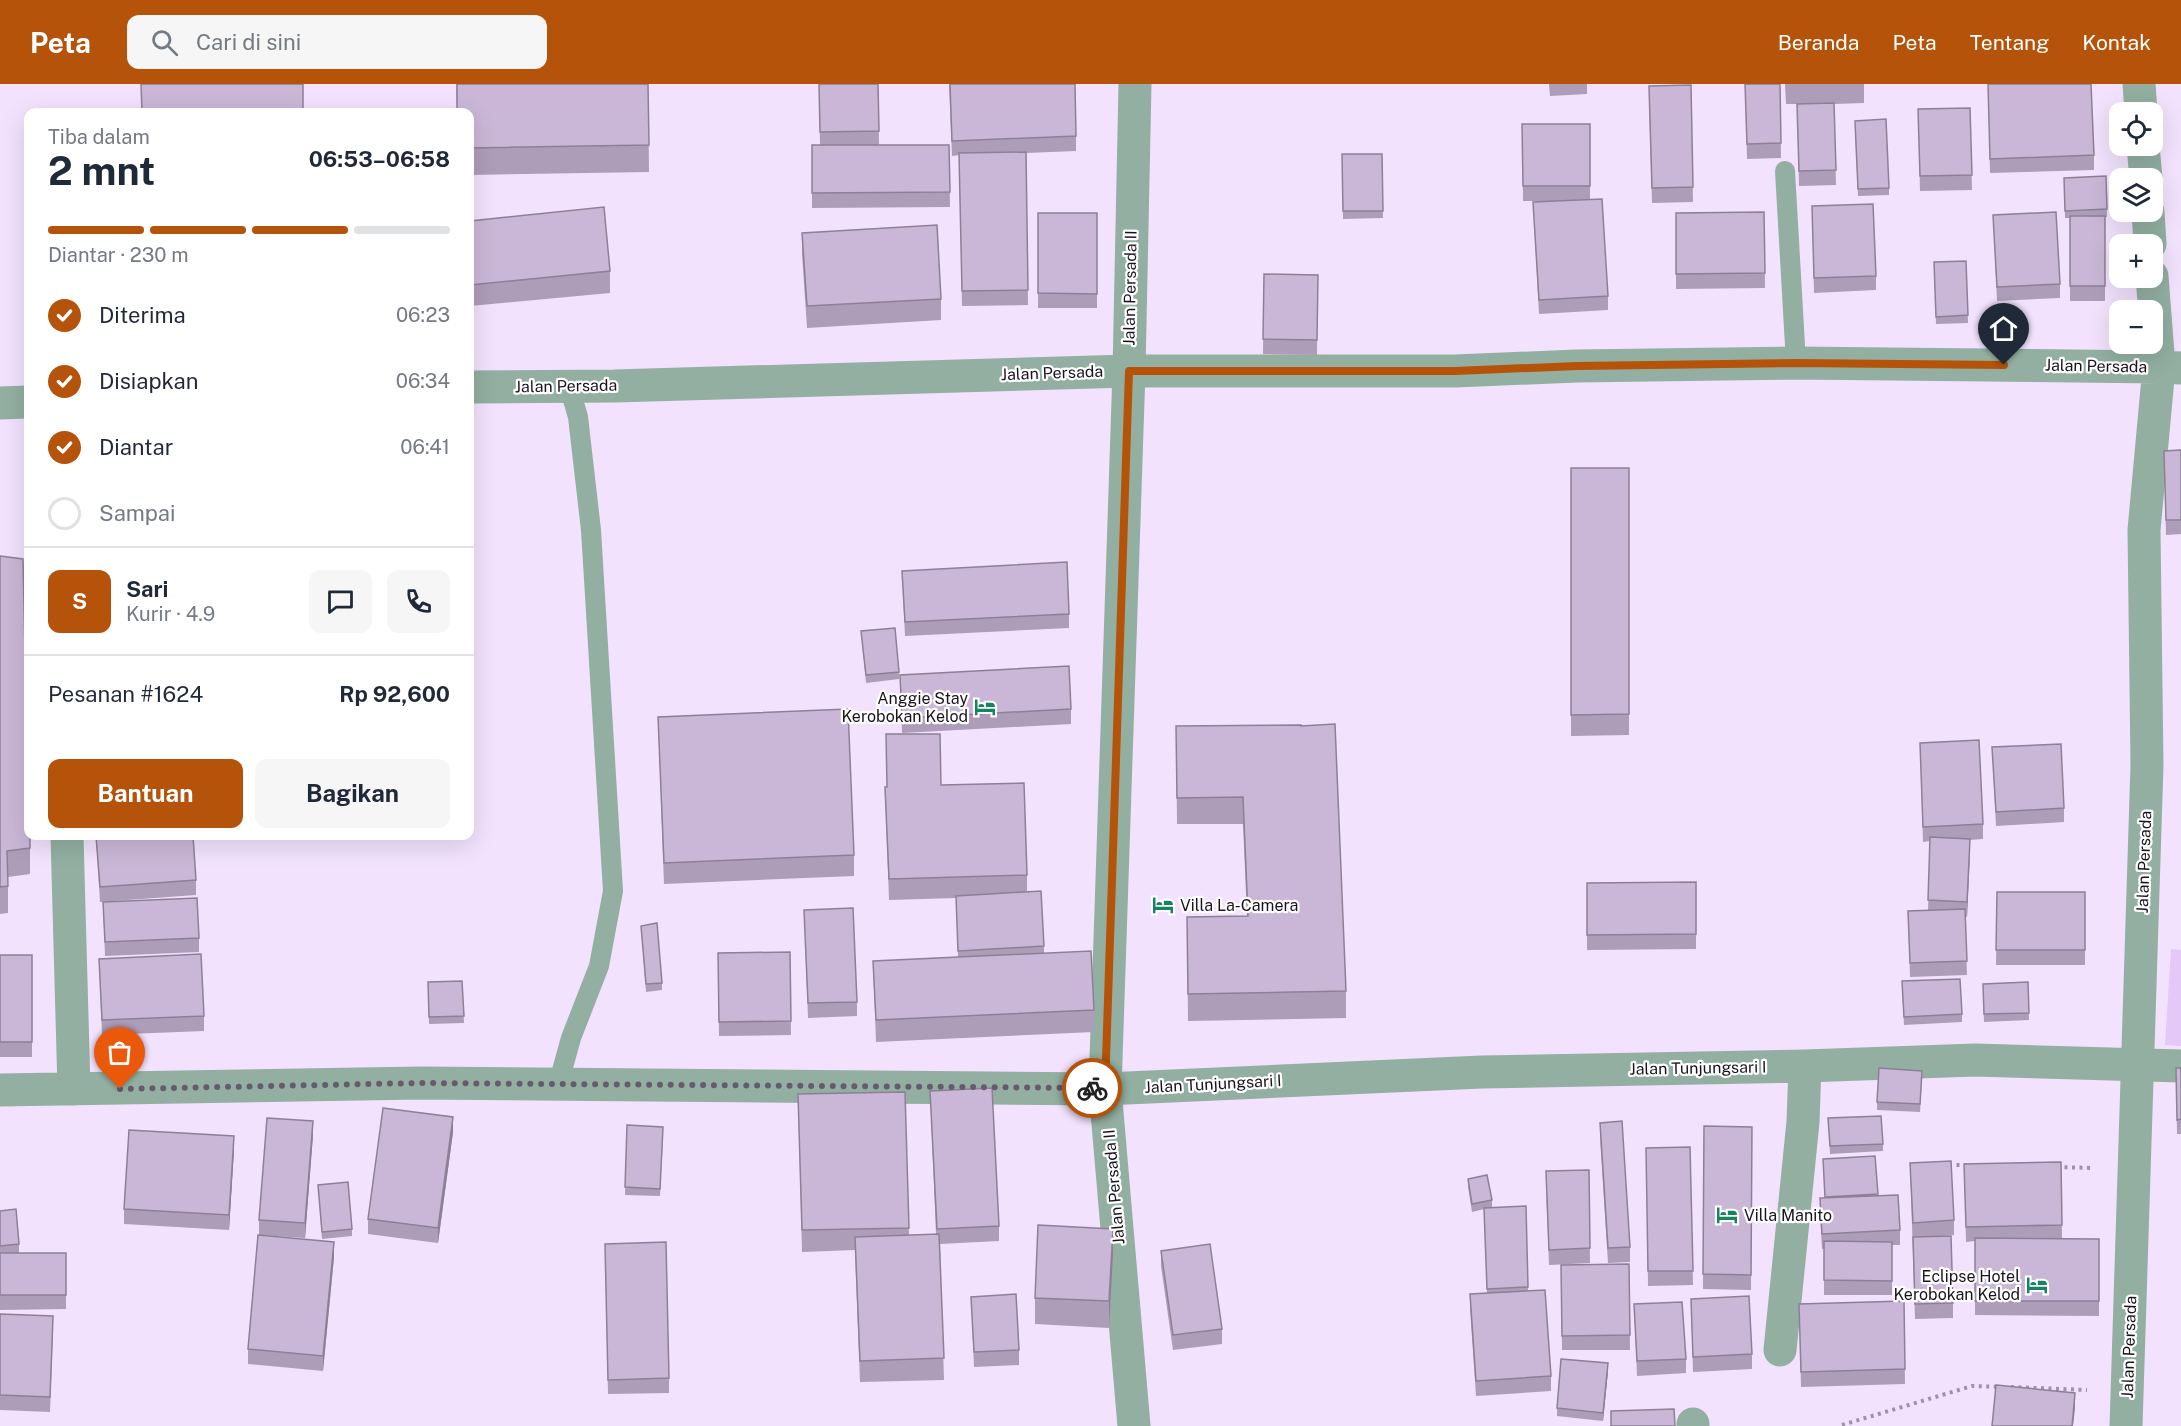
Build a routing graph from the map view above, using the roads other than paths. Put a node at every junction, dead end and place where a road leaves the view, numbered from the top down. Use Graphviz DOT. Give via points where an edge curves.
graph roads {
  1 [pos="1135,84"];
  2 [pos="2139,84"];
  3 [pos="2140,102"];
  4 [pos="1785,171"];
  5 [pos="2154,288"];
  6 [pos="1796,363"];
  7 [pos="2170,368"];
  8 [pos="1129,371"];
  9 [pos="569,386"];
  10 [pos="474,387"];
  11 [pos="24,402"];
  12 [pos="0,404"];
  13 [pos="67,840"];
  14 [pos="2137,1065"];
  15 [pos="1804,1066"];
  16 [pos="2181,1066"];
  17 [pos="558,1085"];
  18 [pos="74,1089"];
  19 [pos="1105,1089"];
  20 [pos="0,1090"];
  21 [pos="1780,1350"];
  22 [pos="1134,1426"];
  23 [pos="2126,1426"];
  1 -- 8 [label="street, Jalan Persada II"];
  2 -- 3 [label="street"];
  4 -- 6 [label="lane"];
  5 -- 7 [label="street"];
  6 -- 7 [label="street, Jalan Persada"];
  6 -- 8 [label="street, Jalan Persada" via="1455,371"];
  7 -- 14 [label="street, Jalan Persada" via="2144,530 2147,765"];
  8 -- 9 [label="street, Jalan Persada"];
  8 -- 19 [label="street, Jalan Persada II"];
  9 -- 10 [label="street, Jalan Persada"];
  9 -- 17 [label="lane" via="578,417 591,530 613,891 599,966 571,1038"];
  11 -- 12 [label="street"];
  13 -- 18 [label="street"];
  14 -- 15 [label="street, Jalan Tunjungsari I" via="1975,1060"];
  14 -- 16 [label="street, Jalan Tunjungsari I"];
  14 -- 23 [label="street, Jalan Persada"];
  15 -- 19 [label="street, Jalan Tunjungsari I" via="1482,1072"];
  15 -- 21 [label="street" via="1803,1122"];
  17 -- 18 [label="street, Jalan Tunjungsari I" via="421,1083"];
  17 -- 19 [label="street, Jalan Tunjungsari I"];
  18 -- 20 [label="street, Jalan Tunjungsari I"];
  19 -- 22 [label="street, Jalan Persada II"];
}
